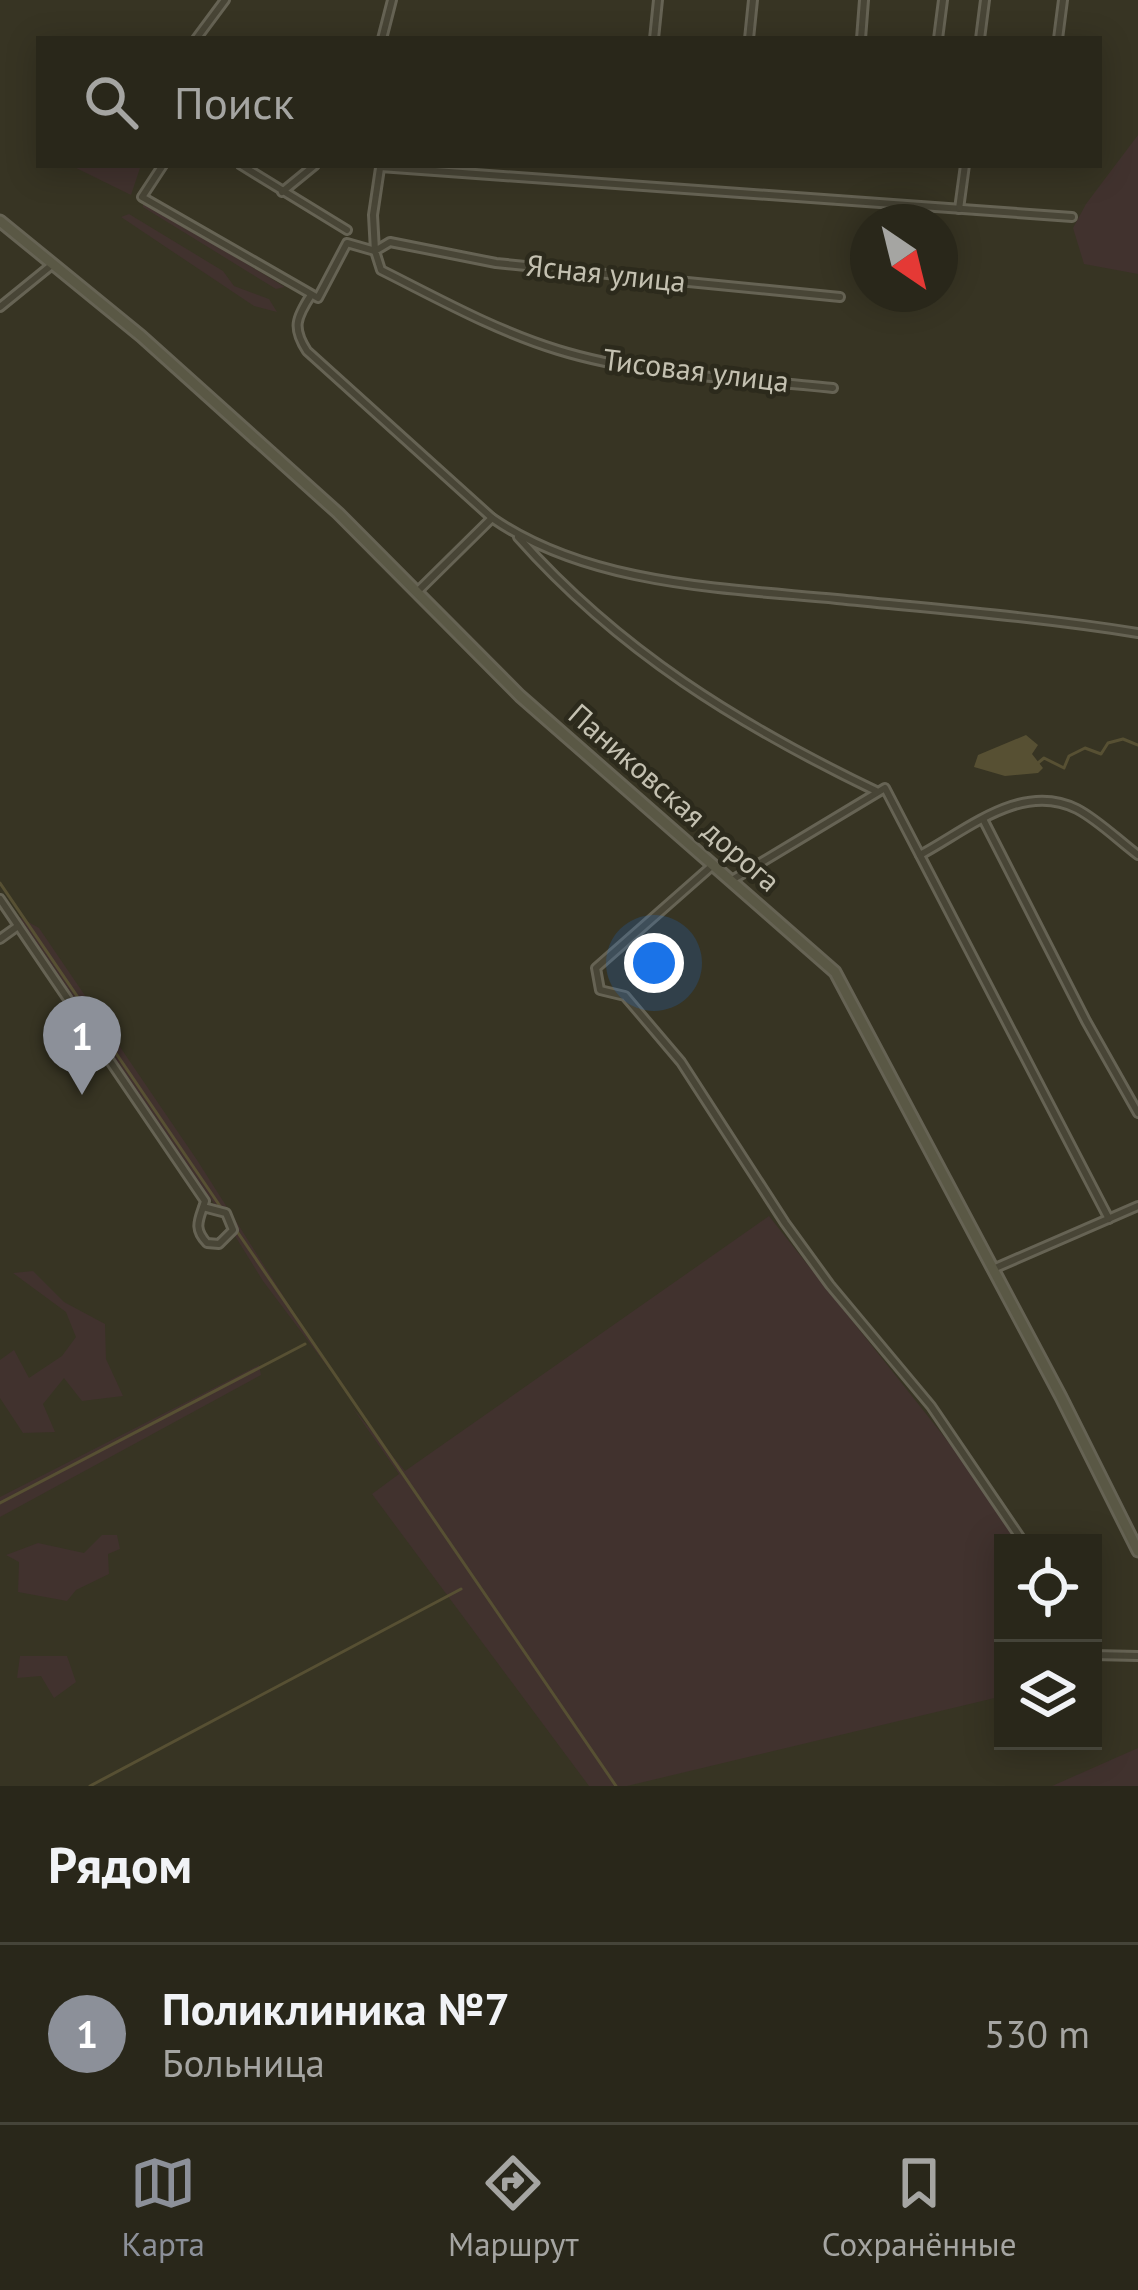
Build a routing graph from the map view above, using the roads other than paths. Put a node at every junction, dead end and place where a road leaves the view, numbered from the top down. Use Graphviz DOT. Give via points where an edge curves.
graph roads {
  1 [pos="225,0"];
  2 [pos="392,0"];
  3 [pos="658,0"];
  4 [pos="753,0"];
  5 [pos="864,0"];
  6 [pos="943,0"];
  7 [pos="985,0"];
  8 [pos="1063,0"];
  9 [pos="198,36"];
  10 [pos="383,36"];
  11 [pos="654,36"];
  12 [pos="749,36"];
  13 [pos="861,36"];
  14 [pos="938,36"];
  15 [pos="980,36"];
  16 [pos="1058,36"];
  17 [pos="161,168"];
  18 [pos="246,168"];
  19 [pos="311,168"];
  20 [pos="380,168"];
  21 [pos="406,168"];
  22 [pos="965,168"];
  23 [pos="282,191"];
  24 [pos="959,210"];
  25 [pos="1072,218"];
  26 [pos="0,221"];
  27 [pos="347,230"];
  28 [pos="375,250"];
  29 [pos="53,264"];
  30 [pos="311,295"];
  31 [pos="840,297"];
  32 [pos="0,307"];
  33 [pos="833,388"];
  34 [pos="492,518"];
  35 [pos="515,534"];
  36 [pos="419,590"];
  37 [pos="1138,633"];
  38 [pos="878,792"];
  39 [pos="984,820"];
  40 [pos="920,855"];
  41 [pos="1138,855"];
  42 [pos="713,865"];
  43 [pos="732,880"];
  44 [pos="0,899"];
  45 [pos="19,926"];
  46 [pos="0,939"];
  47 [pos="1138,1113"];
  48 [pos="1138,1206"];
  49 [pos="203,1207"];
  50 [pos="1109,1219"];
  51 [pos="992,1269"];
  52 [pos="1018,1534"];
  53 [pos="1138,1551"];
  54 [pos="1102,1655"];
  55 [pos="1138,1656"];
  1 -- 9 [label="street"];
  2 -- 10 [label="street"];
  3 -- 11 [label="street"];
  4 -- 12 [label="street"];
  5 -- 13 [label="street"];
  6 -- 14 [label="street"];
  7 -- 15 [label="street"];
  8 -- 16 [label="street"];
  17 -- 30 [label="street" via="142,196"];
  18 -- 23 [label="street"];
  19 -- 23 [label="street"];
  20 -- 28 [label="street"];
  21 -- 24 [label="street"];
  22 -- 24 [label="street"];
  23 -- 27 [label="street"];
  24 -- 25 [label="street"];
  26 -- 29 [label="street, Паниковская дорога"];
  28 -- 30 [label="street" via="347,243 318,298"];
  28 -- 31 [label="street, Ясная улица" via="390,242 496,263"];
  28 -- 33 [label="street, Тисовая улица" via="382,270 560,351"];
  29 -- 32 [label="street"];
  29 -- 36 [label="street, Паниковская дорога"];
  30 -- 34 [label="street" via="295,323 308,351"];
  34 -- 35 [label="street"];
  34 -- 36 [label="street"];
  35 -- 37 [label="street" via="581,561 702,586"];
  35 -- 38 [label="street" via="554,578 688,688"];
  36 -- 42 [label="street, Паниковская дорога" via="503,680"];
  38 -- 40 [label="street" via="885,788"];
  38 -- 43 [label="street"];
  39 -- 40 [label="street"];
  39 -- 41 [label="street" via="1044,798 1077,809"];
  39 -- 47 [label="street"];
  40 -- 50 [label="street"];
  42 -- 43 [label="street, Паниковская дорога"];
  42 -- 52 [label="street" via="596,968 600,990 625,996 681,1062 785,1223 931,1406"];
  43 -- 51 [label="street, Паниковская дорога" via="835,972"];
  44 -- 45 [label="street"];
  45 -- 46 [label="street"];
  45 -- 49 [label="street"];
  48 -- 50 [label="street"];
  49 -- 49 [label="street" via="199,1235 219,1244 233,1230 230,1221"];
  50 -- 51 [label="street"];
  51 -- 53 [label="street, Паниковская дорога"];
  54 -- 55 [label="street"];
}
